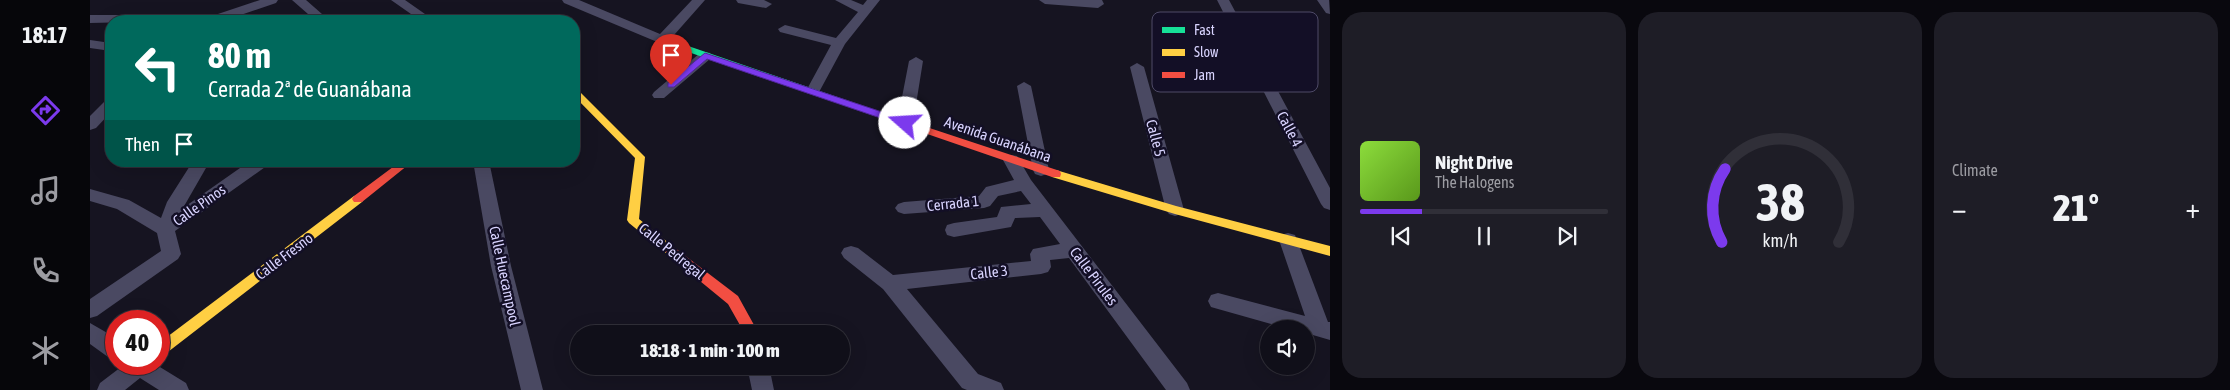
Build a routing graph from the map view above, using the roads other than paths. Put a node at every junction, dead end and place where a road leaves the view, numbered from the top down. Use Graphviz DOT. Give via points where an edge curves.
graph roads {
  1 [pos="272,0"];
  2 [pos="298,0"];
  3 [pos="397,0"];
  4 [pos="568,0"];
  5 [pos="699,0"];
  6 [pos="742,0"];
  7 [pos="841,0"];
  8 [pos="1044,0"];
  9 [pos="1096,0"];
  10 [pos="1223,0"];
  11 [pos="1324,0"];
  12 [pos="1330,1"];
  13 [pos="766,4"];
  14 [pos="871,5"];
  15 [pos="1330,10"];
  16 [pos="1229,12"];
  17 [pos="228,15"];
  18 [pos="317,15"];
  19 [pos="420,15"];
  20 [pos="90,19"];
  21 [pos="105,19"];
  22 [pos="785,29"];
  23 [pos="662,40"];
  24 [pos="839,43"];
  25 [pos="90,44"];
  26 [pos="105,46"];
  27 [pos="705,56"];
  28 [pos="916,62"];
  29 [pos="1137,67"];
  30 [pos="1024,86"];
  31 [pos="813,91"];
  32 [pos="1271,92"];
  33 [pos="659,95"];
  34 [pos="580,97"];
  35 [pos="105,109"];
  36 [pos="905,123"];
  37 [pos="90,125"];
  38 [pos="1011,160"];
  39 [pos="198,167"];
  40 [pos="253,167"];
  41 [pos="400,167"];
  42 [pos="482,167"];
  43 [pos="1042,170"];
  44 [pos="1025,184"];
  45 [pos="90,195"];
  46 [pos="1330,204"];
  47 [pos="904,208"];
  48 [pos="1046,210"];
  49 [pos="1175,210"];
  50 [pos="165,229"];
  51 [pos="954,230"];
  52 [pos="1288,240"];
  53 [pos="1074,250"];
  54 [pos="1330,251"];
  55 [pos="851,254"];
  56 [pos="890,283"];
  57 [pos="1218,301"];
  58 [pos="90,310"];
  59 [pos="747,325"];
  60 [pos="1325,330"];
  61 [pos="90,332"];
  62 [pos="105,342"];
  63 [pos="170,343"];
  64 [pos="126,375"];
  65 [pos="156,375"];
  66 [pos="760,375"];
  67 [pos="108,390"];
  68 [pos="178,390"];
  69 [pos="532,390"];
  70 [pos="763,390"];
  71 [pos="993,390"];
  72 [pos="1179,390"];
  1 -- 17 [label="street"];
  2 -- 18 [label="street"];
  3 -- 19 [label="street"];
  4 -- 23 [label="street"];
  5 -- 23 [label="street"];
  6 -- 13 [label="street"];
  7 -- 14 [label="street"];
  8 -- 9 [label="street" via="1098,4"];
  10 -- 16 [label="street, Calle 4"];
  11 -- 12 [label="street"];
  11 -- 15 [label="street"];
  14 -- 24 [label="street"];
  20 -- 21 [label="street"];
  22 -- 24 [label="street"];
  23 -- 27 [label="street, Avenida Guanábana"];
  24 -- 31 [label="street"];
  25 -- 26 [label="street"];
  27 -- 31 [label="street, Avenida Guanábana"];
  27 -- 33 [label="street"];
  28 -- 36 [label="street"];
  29 -- 49 [label="street, Calle 5"];
  30 -- 43 [label="street"];
  31 -- 36 [label="street, Avenida Guanábana"];
  32 -- 46 [label="street, Calle 4"];
  34 -- 59 [label="street, Calle Pedregal" via="640,157 632,220 733,300"];
  35 -- 37 [label="street"];
  36 -- 38 [label="street, Avenida Guanábana"];
  38 -- 43 [label="street, Avenida Guanábana"];
  38 -- 44 [label="street, Calle Pirules"];
  39 -- 50 [label="street" via="176,202"];
  40 -- 50 [label="street, Calle Pinos"];
  41 -- 63 [label="street, Calle Fresno"];
  42 -- 69 [label="street, Calle Huecampool" via="501,266"];
  43 -- 49 [label="street, Avenida Guanábana"];
  44 -- 47 [label="street, Cerrada 1" via="992,191 984,202"];
  44 -- 48 [label="street, Calle Pirules"];
  45 -- 50 [label="street" via="124,204"];
  48 -- 51 [label="street" via="1007,212 1005,222"];
  48 -- 53 [label="street, Calle Pirules"];
  49 -- 52 [label="street, Avenida Guanábana"];
  50 -- 58 [label="street, Calle Pinos" via="171,254"];
  52 -- 54 [label="street, Avenida Guanábana"];
  52 -- 60 [label="street"];
  53 -- 56 [label="street, Calle 3" via="1040,254 1041,267"];
  53 -- 72 [label="street, Calle Pirules"];
  55 -- 56 [label="street"];
  56 -- 71 [label="street" via="970,381"];
  57 -- 60 [label="street"];
  61 -- 62 [label="street"];
  64 -- 67 [label="street"];
  65 -- 68 [label="street"];
  66 -- 70 [label="street"];
}
